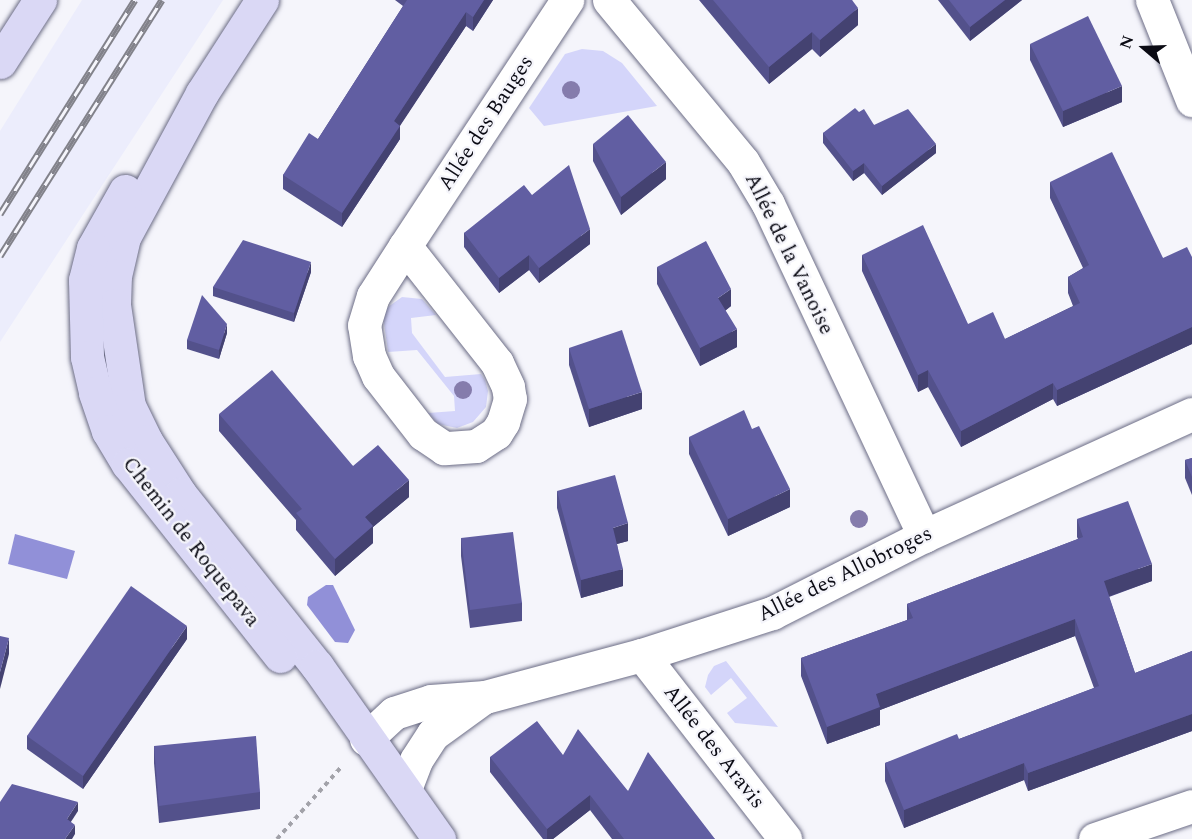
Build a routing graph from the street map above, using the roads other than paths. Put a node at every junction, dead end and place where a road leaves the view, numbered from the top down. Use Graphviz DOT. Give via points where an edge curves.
graph roads {
  1 [pos="40,0"];
  2 [pos="262,0"];
  3 [pos="567,0"];
  4 [pos="609,0"];
  5 [pos="1152,0"];
  6 [pos="0,62"];
  7 [pos="1192,100"];
  8 [pos="405,246"];
  9 [pos="1192,414"];
  10 [pos="924,536"];
  11 [pos="642,655"];
  12 [pos="485,697"];
  13 [pos="366,739"];
  14 [pos="405,789"];
  15 [pos="1192,807"];
  16 [pos="439,839"];
  17 [pos="785,839"];
  18 [pos="1095,839"];
  1 -- 6 [label="street"];
  2 -- 13 [label="street, Chemin de Roquepava" via="202,93 124,237 114,305 129,406 146,441 180,494 317,666"];
  3 -- 8 [label="street, Allée des Bauges"];
  4 -- 10 [label="street, Allée de la Vanoise" via="743,162 768,204"];
  5 -- 7 [label="street"];
  8 -- 8 [label="street, Allée des Bauges" via="367,310 363,325 369,356 378,376 432,443 454,449 476,446 496,433 503,422 510,399 508,387 497,363"];
  9 -- 10 [label="street, Allée des Allobroges"];
  10 -- 11 [label="street, Allée des Allobroges" via="772,613"];
  11 -- 12 [label="street, Allée des Allobroges"];
  11 -- 17 [label="street, Allée des Aravis"];
  12 -- 13 [label="street, Allée des Allobroges" via="431,701 394,713"];
  12 -- 14 [label="street, Allée des Allobroges" via="433,734 416,760"];
  13 -- 14 [label="street, Chemin de Roquepava"];
  14 -- 16 [label="street, Chemin de Roquepava"];
  15 -- 18 [label="street"];
}
